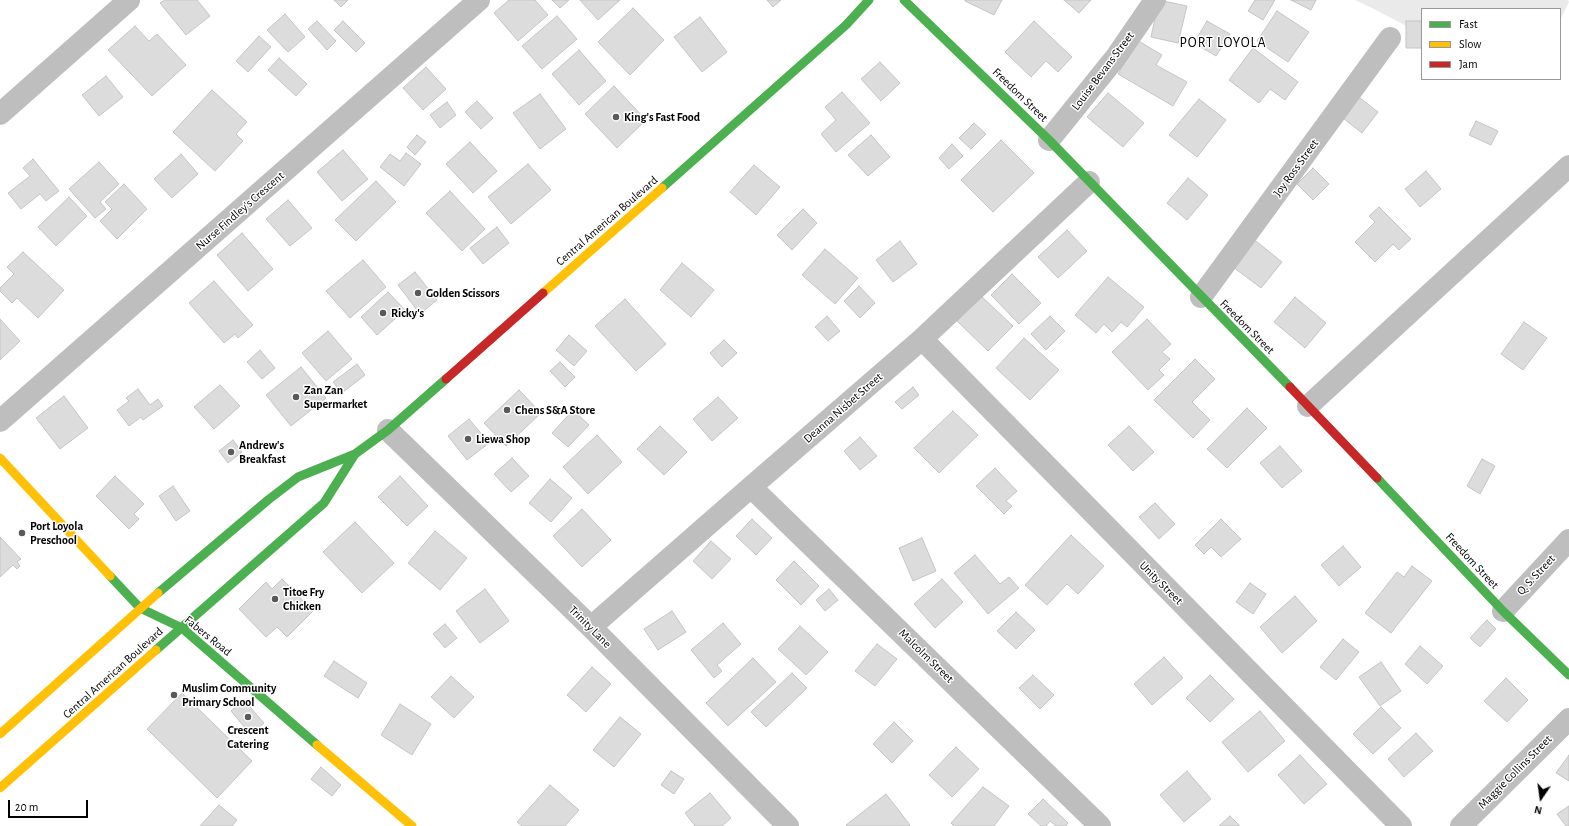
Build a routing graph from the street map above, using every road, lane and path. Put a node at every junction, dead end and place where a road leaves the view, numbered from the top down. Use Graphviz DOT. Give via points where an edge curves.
graph roads {
  1 [pos="129,0"];
  2 [pos="479,0"];
  3 [pos="869,0"];
  4 [pos="904,0"];
  5 [pos="1155,0"];
  6 [pos="1390,38"];
  7 [pos="0,114"];
  8 [pos="1049,140"];
  9 [pos="1569,166"];
  10 [pos="1089,182"];
  11 [pos="1202,297"];
  12 [pos="922,339"];
  13 [pos="1308,406"];
  14 [pos="0,421"];
  15 [pos="388,430"];
  16 [pos="355,454"];
  17 [pos="0,458"];
  18 [pos="751,487"];
  19 [pos="1569,540"];
  20 [pos="140,608"];
  21 [pos="1503,611"];
  22 [pos="182,628"];
  23 [pos="591,628"];
  24 [pos="1569,675"];
  25 [pos="1569,719"];
  26 [pos="0,734"];
  27 [pos="0,788"];
  28 [pos="412,826"];
  29 [pos="788,826"];
  30 [pos="1100,826"];
  31 [pos="1401,826"];
  32 [pos="1461,826"];
  1 -- 7 [label="street"];
  2 -- 14 [label="street, Nurse Findley's Crescent"];
  3 -- 15 [label="main road, Central American Boulevard" via="846,25"];
  4 -- 8 [label="main road, Freedom Street"];
  5 -- 8 [label="street, Louise Bevans Street" via="1116,57"];
  6 -- 11 [label="street, Joy Ross Street"];
  8 -- 10 [label="main road, Freedom Street"];
  9 -- 13 [label="street"];
  10 -- 11 [label="main road, Freedom Street"];
  10 -- 12 [label="street, Deanna Nisbet Street"];
  11 -- 13 [label="main road, Freedom Street"];
  12 -- 18 [label="street, Deanna Nisbet Street"];
  12 -- 31 [label="street, Unity Street"];
  13 -- 21 [label="main road, Freedom Street"];
  15 -- 16 [label="main road, Central American Boulevard"];
  15 -- 23 [label="street, Trinity Lane"];
  16 -- 20 [label="main road, Central American Boulevard" via="298,477"];
  16 -- 22 [label="main road, Central American Boulevard" via="324,503"];
  17 -- 20 [label="main road, Fabers Road"];
  18 -- 23 [label="street, Deanna Nisbet Street"];
  18 -- 30 [label="street, Malcolm Street"];
  19 -- 21 [label="street, Q. S. Street"];
  20 -- 22 [label="main road, Fabers Road"];
  20 -- 26 [label="main road, Central American Boulevard"];
  21 -- 24 [label="main road, Freedom Street"];
  22 -- 27 [label="main road, Central American Boulevard"];
  22 -- 28 [label="main road, Fabers Road"];
  23 -- 29 [label="street, Trinity Lane"];
  25 -- 32 [label="street, Maggie Collins Street"];
}
